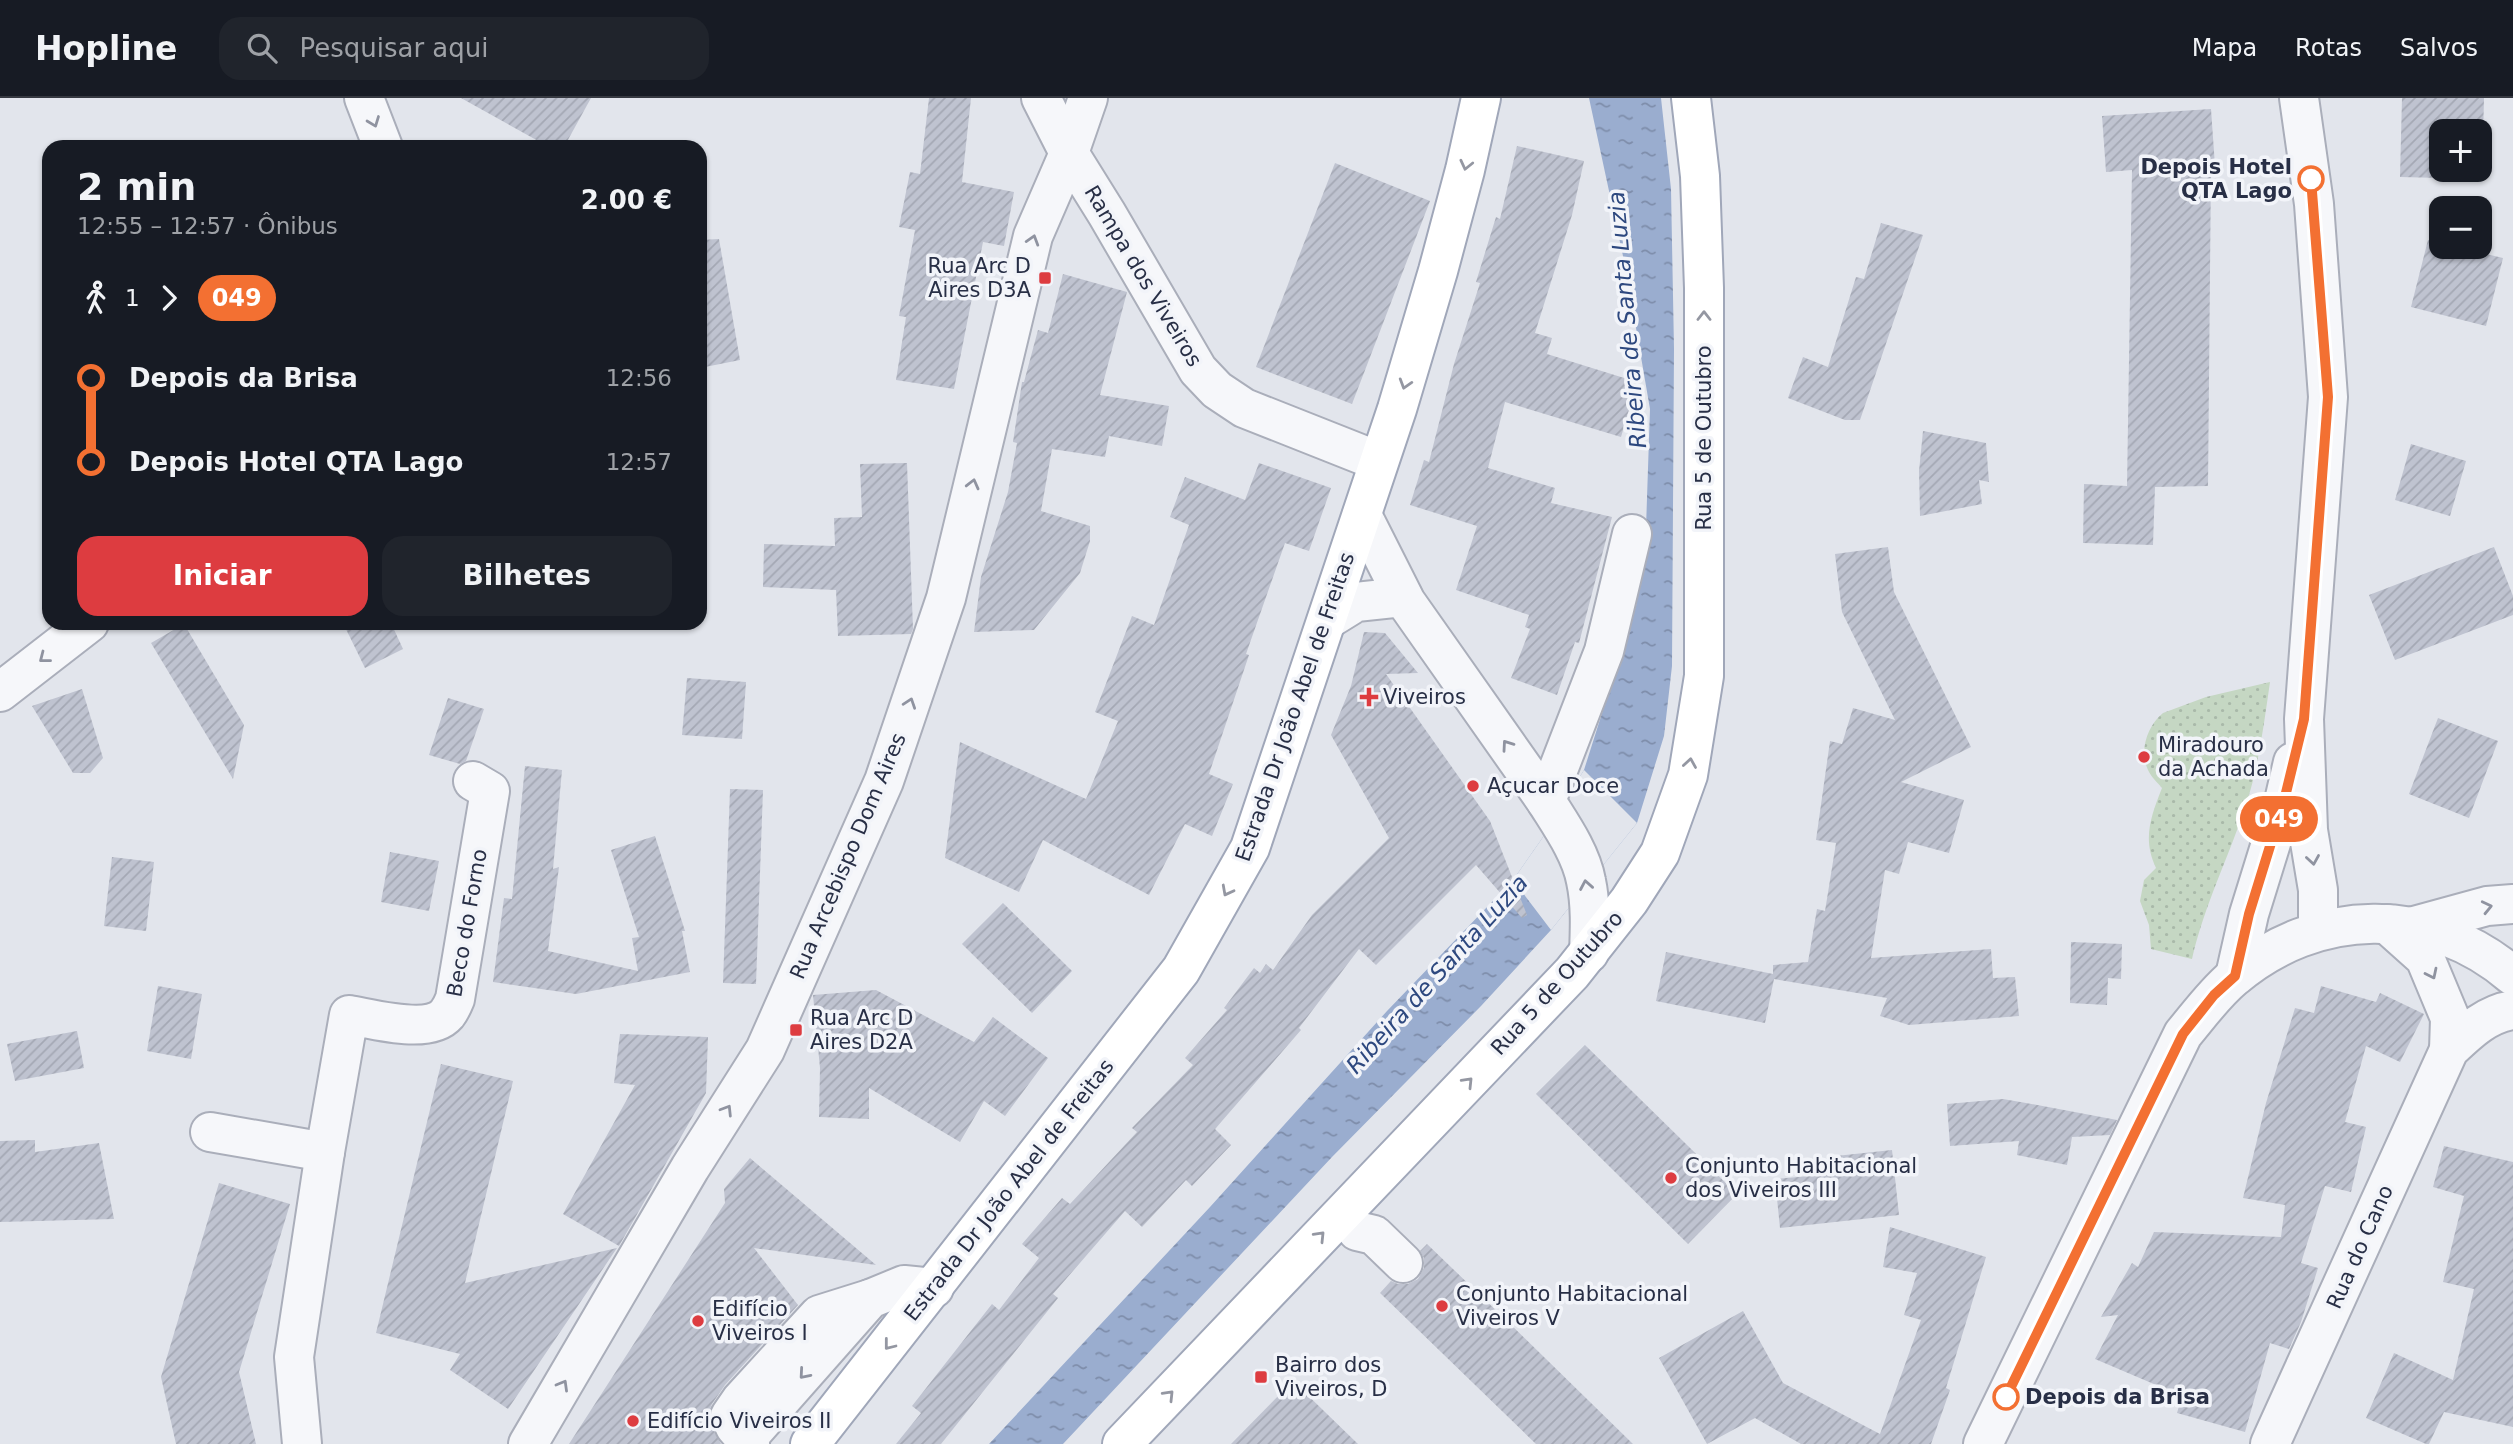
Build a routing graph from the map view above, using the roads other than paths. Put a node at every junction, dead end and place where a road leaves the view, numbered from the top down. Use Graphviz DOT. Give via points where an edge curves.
graph roads {
  1 [pos="364,98"];
  2 [pos="1041,98"];
  3 [pos="1088,98"];
  4 [pos="1480,98"];
  5 [pos="1691,98"];
  6 [pos="2299,98"];
  7 [pos="380,140"];
  8 [pos="1069,153"];
  9 [pos="1378,461"];
  10 [pos="1362,515"];
  11 [pos="1632,534"];
  12 [pos="1402,597"];
  13 [pos="1327,621"];
  14 [pos="80,630"];
  15 [pos="0,692"];
  16 [pos="2304,719"];
  17 [pos="473,781"];
  18 [pos="1546,801"];
  19 [pos="2513,904"];
  20 [pos="2400,925"];
  21 [pos="2318,931"];
  22 [pos="1589,953"];
  23 [pos="2235,976"];
  24 [pos="2513,976"];
  25 [pos="2513,1010"];
  26 [pos="2449,1050"];
  27 [pos="210,1132"];
  28 [pos="325,1152"];
  29 [pos="1357,1231"];
  30 [pos="1403,1263"];
  31 [pos="934,1287"];
  32 [pos="302,1444"];
  33 [pos="528,1444"];
  34 [pos="750,1444"];
  35 [pos="810,1444"];
  36 [pos="1122,1444"];
  37 [pos="1983,1444"];
  38 [pos="2270,1444"];
  1 -- 7 [label="street, one-way"];
  2 -- 8 [label="street, Rampa dos Viveiros"];
  3 -- 8 [label="street, Rua Arcebispo Dom Aires"];
  4 -- 9 [label="main road, Estrada Dr João Abel de Freitas, one-way" via="1438,271"];
  22 -- 5 [label="main road, Rua 5 de Outubro, one-way" via="1660,853 1688,775 1704,676 1704,288 1700,176"];
  6 -- 16 [label="street" via="2314,204 2328,397"];
  8 -- 9 [label="street, Rampa dos Viveiros" via="1182,346 1217,390 1244,408"];
  33 -- 8 [label="street, Rua Arcebispo Dom Aires, one-way" via="765,1050 884,781 946,598 1033,236"];
  9 -- 10 [label="main road, Estrada Dr João Abel de Freitas"];
  10 -- 12 [label="street"];
  10 -- 13 [label="main road, Estrada Dr João Abel de Freitas"];
  11 -- 18 [label="street" via="1604,651"];
  12 -- 13 [label="street" via="1356,602"];
  18 -- 12 [label="street, one-way"];
  13 -- 31 [label="main road, Estrada Dr João Abel de Freitas, one-way" via="1250,848 1214,915 1181,970"];
  14 -- 15 [label="street, one-way"];
  16 -- 21 [label="street, one-way"];
  16 -- 23 [label="street"];
  17 -- 28 [label="street, Beco do Forno" via="490,791 455,999 446,1016 427,1025 349,1015"];
  22 -- 18 [label="street, one-way" via="1586,878"];
  20 -- 19 [label="street, one-way"];
  20 -- 21 [label="street" via="2344,925"];
  20 -- 24 [label="street" via="2458,940 2490,956"];
  20 -- 26 [label="street, Rua do Cano, one-way" via="2425,958 2450,1018"];
  21 -- 23 [label="street" via="2275,949"];
  36 -- 22 [label="main road, Rua 5 de Outubro, one-way"];
  23 -- 37 [label="street" via="2183,1034"];
  25 -- 26 [label="street, Rua do Cano" via="2471,1028"];
  26 -- 38 [label="street, Rua do Cano"];
  27 -- 28 [label="street"];
  28 -- 32 [label="street" via="294,1357"];
  29 -- 30 [label="street" via="1374,1235"];
  31 -- 34 [label="street, one-way" via="904,1285 819,1315 730,1416"];
  31 -- 35 [label="main road, Estrada Dr João Abel de Freitas, one-way"];
}
